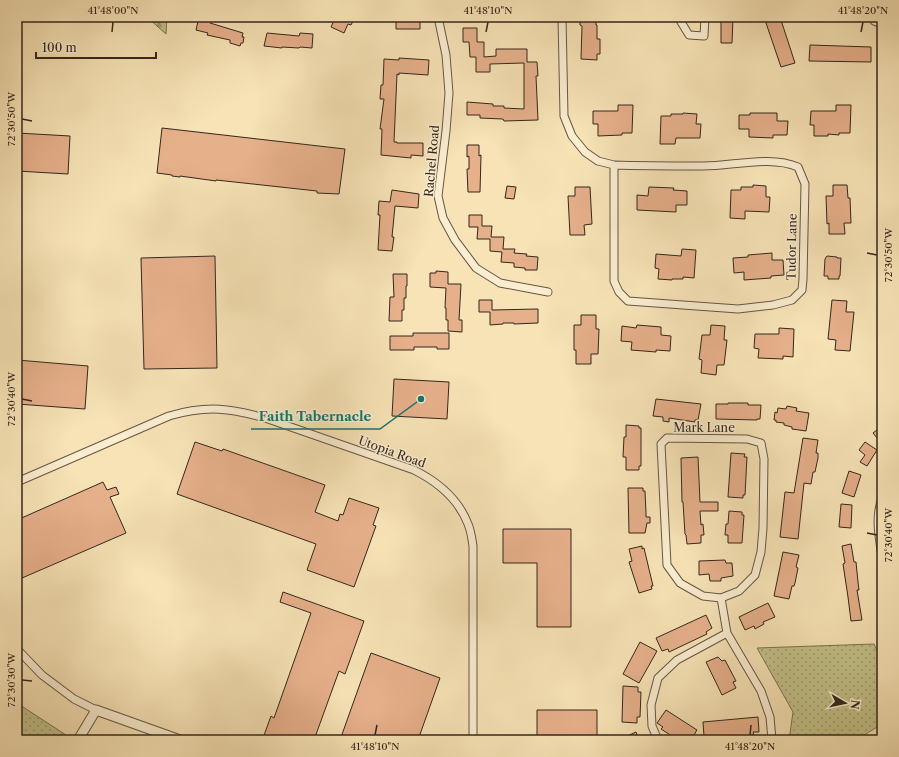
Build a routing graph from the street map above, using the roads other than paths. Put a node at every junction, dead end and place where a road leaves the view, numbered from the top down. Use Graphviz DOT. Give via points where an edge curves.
graph roads {
  1 [pos="438,17"];
  2 [pos="562,17"];
  3 [pos="678,17"];
  4 [pos="705,17"];
  5 [pos="874,19"];
  6 [pos="882,24"];
  7 [pos="614,165"];
  8 [pos="548,292"];
  9 [pos="17,482"];
  10 [pos="882,498"];
  11 [pos="882,556"];
  12 [pos="721,598"];
  13 [pos="727,633"];
  14 [pos="17,649"];
  15 [pos="96,710"];
  16 [pos="78,740"];
  17 [pos="180,740"];
  18 [pos="473,740"];
  19 [pos="658,740"];
  20 [pos="772,740"];
  1 -- 8 [label="street, Rachel Road" via="446,55 449,93 438,196 443,218 455,240 476,268 500,283"];
  2 -- 7 [label="street, Tudor Lane" via="564,116 572,136 585,152 598,161"];
  3 -- 4 [label="street" via="689,35 704,36"];
  5 -- 6 [label="street"];
  7 -- 7 [label="street, Tudor Lane" via="614,281 618,292 628,301 738,309 772,306 792,300 802,290 804,184 798,167 788,163 761,162 704,166"];
  9 -- 18 [label="street, Utopia Road" via="169,416 205,408 253,415 414,470 431,479 459,506 468,524 473,546"];
  10 -- 11 [label="street" via="879,506 878,532"];
  12 -- 12 [label="street, Mark Lane" via="739,591 755,575 762,552 764,459 760,443 747,439 667,438 662,444 667,565 680,583 702,596"];
  12 -- 13 [label="street"];
  13 -- 19 [label="street" via="677,660 658,678 651,705 652,726"];
  13 -- 20 [label="street" via="761,690 770,717"];
  14 -- 15 [label="street" via="42,675 74,699"];
  15 -- 16 [label="street"];
  15 -- 17 [label="street"];
}
